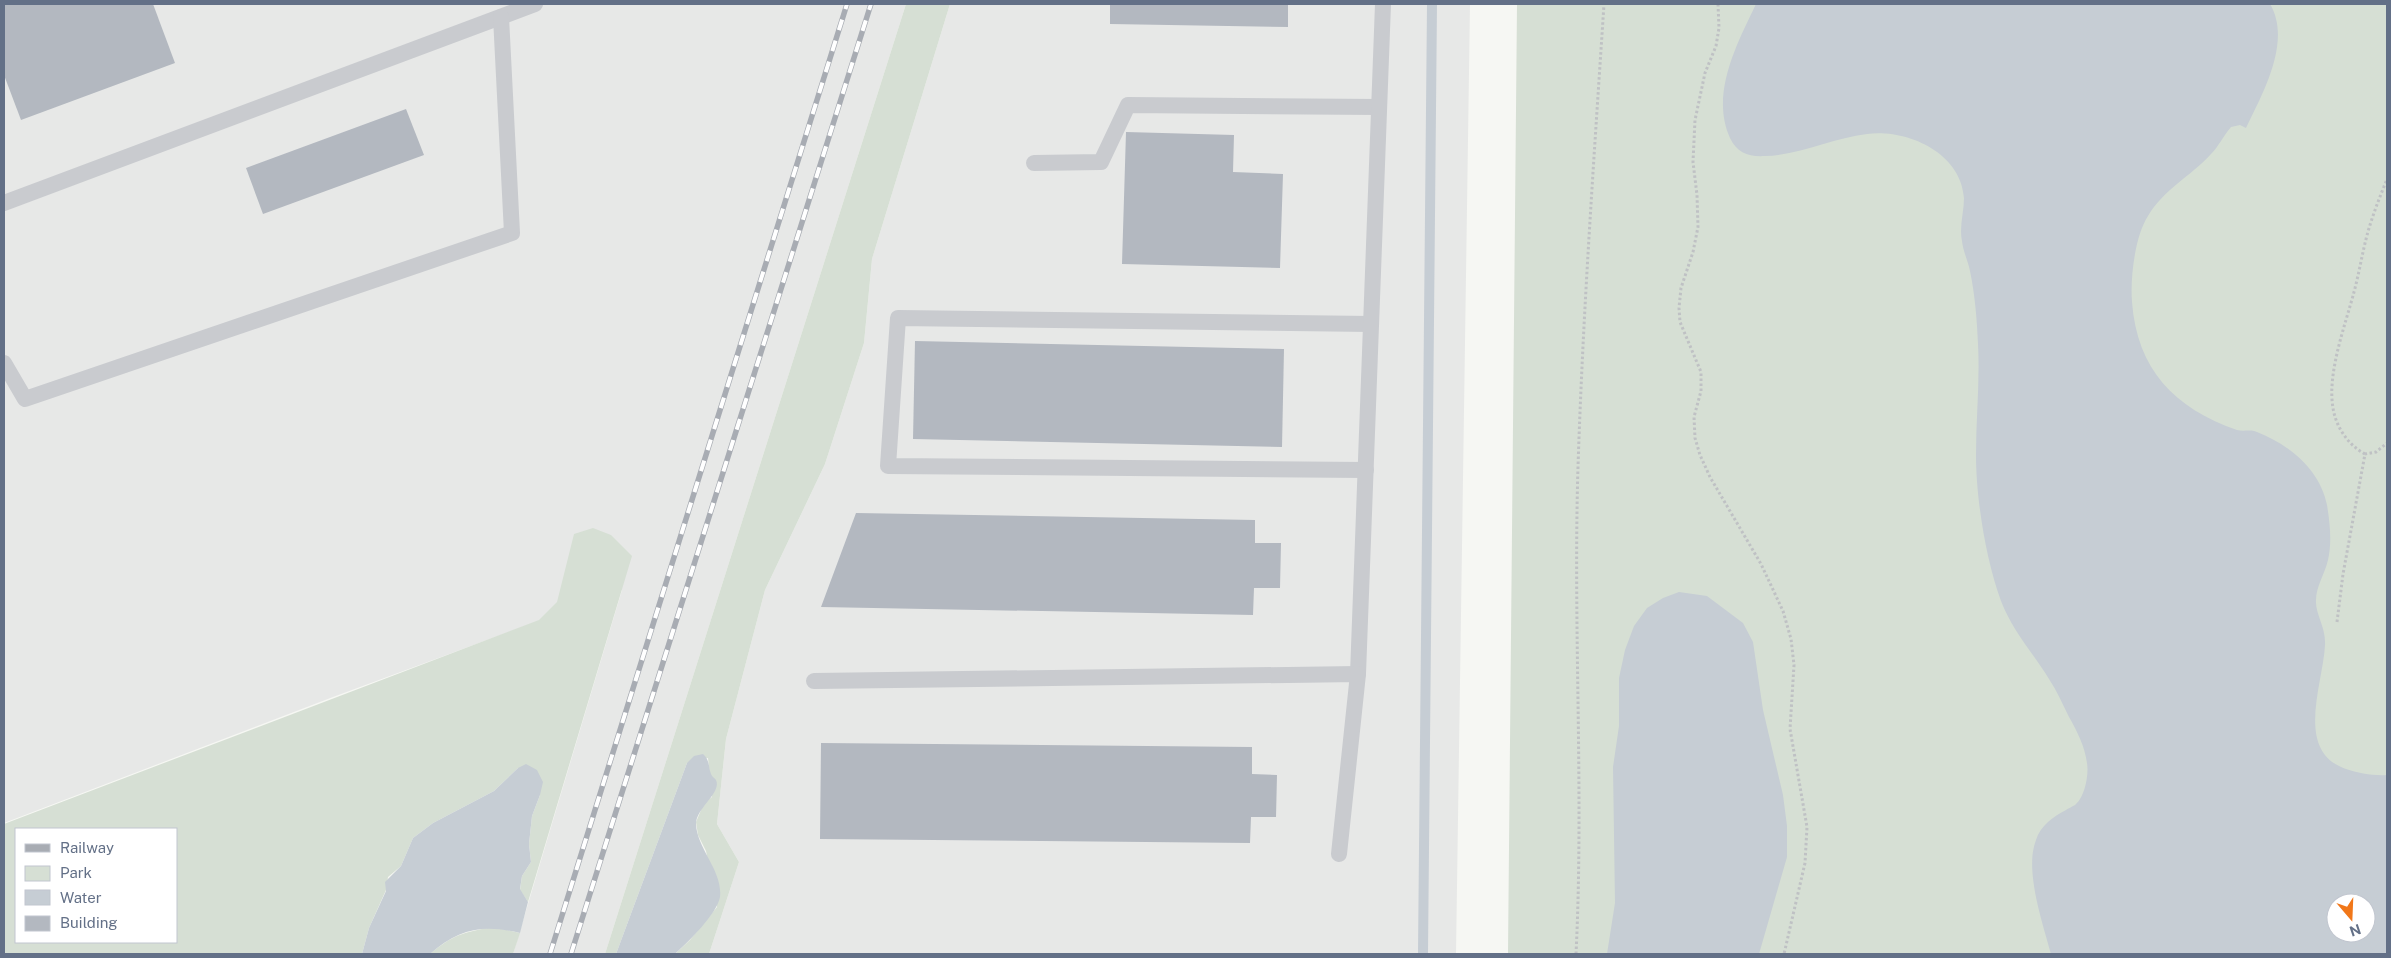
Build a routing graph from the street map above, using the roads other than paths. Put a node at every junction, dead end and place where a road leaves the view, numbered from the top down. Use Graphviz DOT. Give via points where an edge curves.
graph roads {
  1 [pos="535,4"];
  2 [pos="1383,4"];
  3 [pos="501,17"];
  4 [pos="1379,107"];
  5 [pos="1034,163"];
  6 [pos="4,203"];
  7 [pos="1371,324"];
  8 [pos="4,362"];
  9 [pos="1366,470"];
  10 [pos="1358,674"];
  11 [pos="814,681"];
  12 [pos="1339,854"];
  1 -- 3 [label="lane"];
  2 -- 4 [label="lane"];
  3 -- 6 [label="lane"];
  3 -- 8 [label="lane" via="512,233 25,399"];
  4 -- 5 [label="lane" via="1128,105 1101,162"];
  4 -- 7 [label="lane"];
  7 -- 9 [label="lane"];
  7 -- 9 [label="lane" via="898,318 888,466"];
  9 -- 10 [label="lane"];
  10 -- 11 [label="lane"];
  10 -- 12 [label="lane"];
}
